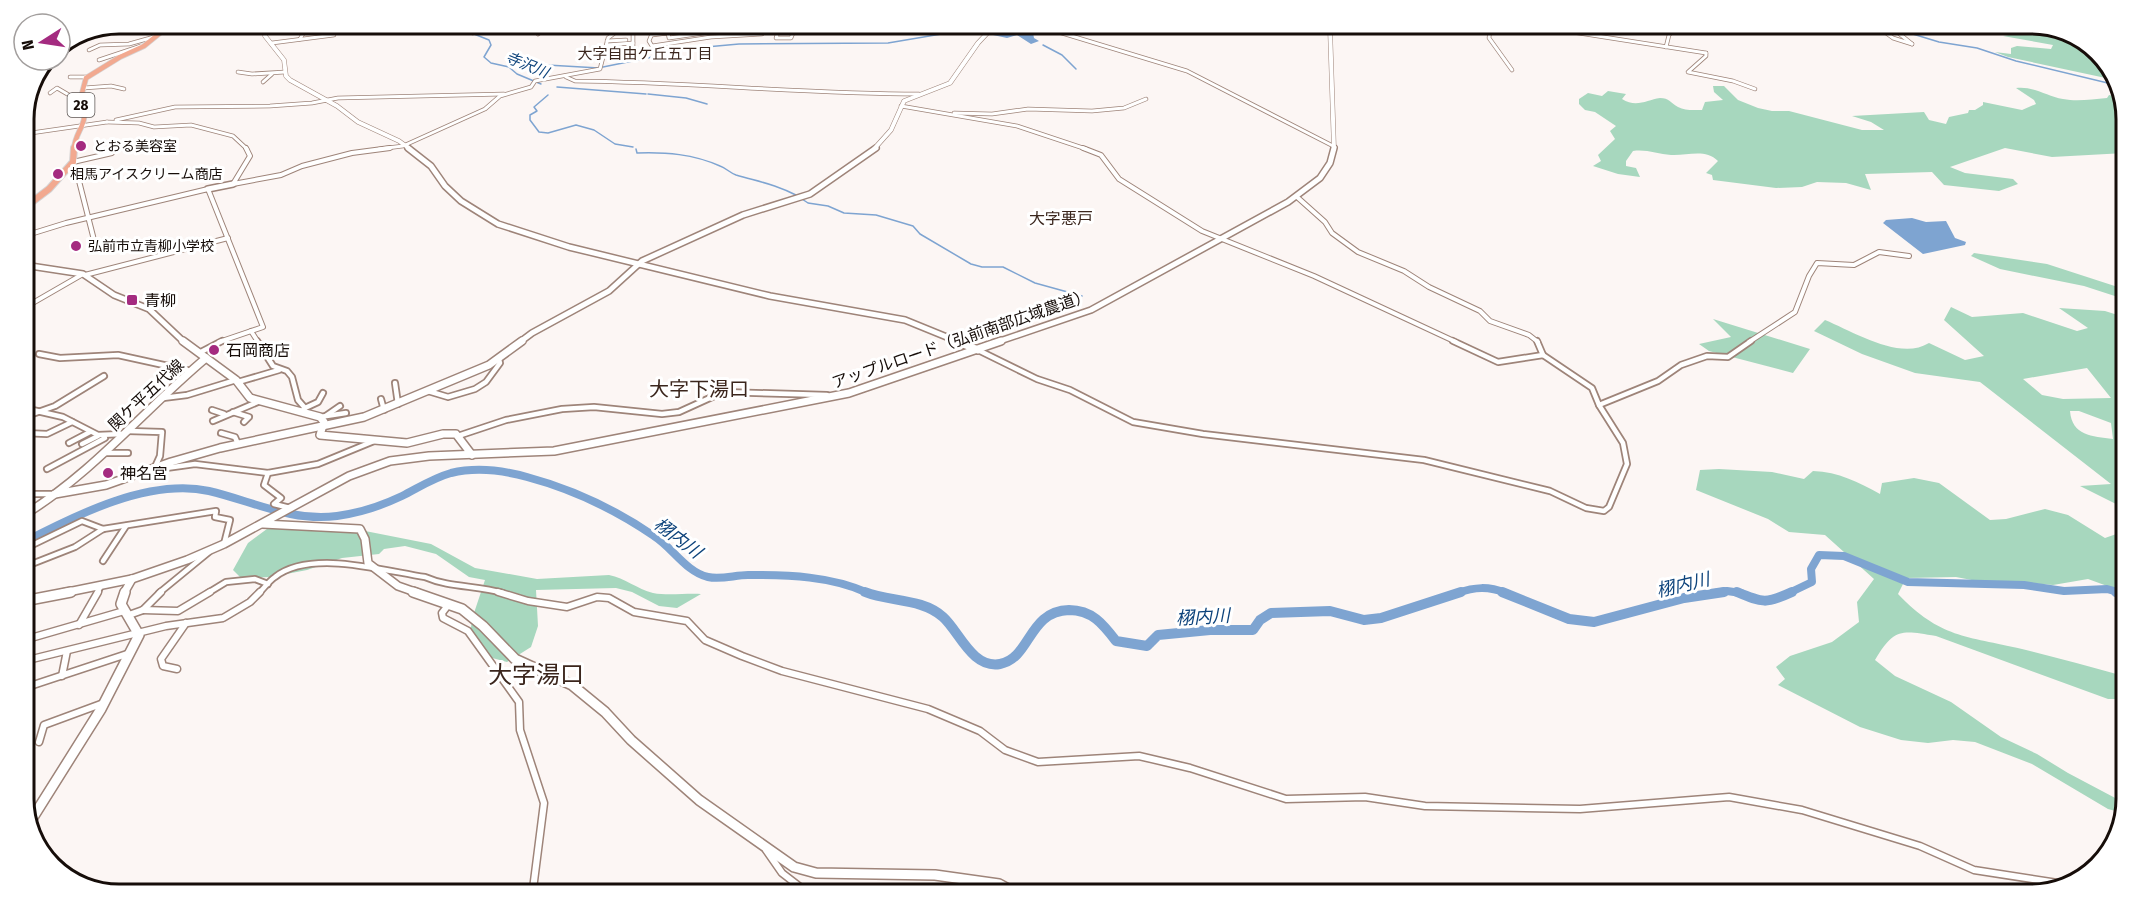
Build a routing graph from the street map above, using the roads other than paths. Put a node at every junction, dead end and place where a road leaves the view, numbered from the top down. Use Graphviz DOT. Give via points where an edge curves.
graph roads {
  1 [pos="158,34"];
  2 [pos="266,34"];
  3 [pos="303,34"];
  4 [pos="616,34"];
  5 [pos="633,34"];
  6 [pos="652,34"];
  7 [pos="668,34"];
  8 [pos="697,34"];
  9 [pos="704,34"];
  10 [pos="762,34"];
  11 [pos="777,34"];
  12 [pos="792,34"];
  13 [pos="986,34"];
  14 [pos="1065,34"];
  15 [pos="1330,34"];
  16 [pos="1489,34"];
  17 [pos="1584,34"];
  18 [pos="1670,34"];
  19 [pos="1888,34"];
  20 [pos="1901,34"];
  21 [pos="334,35"];
  22 [pos="720,36"];
  23 [pos="154,37"];
  24 [pos="669,38"];
  25 [pos="705,38"];
  26 [pos="300,39"];
  27 [pos="626,40"];
  28 [pos="272,43"];
  29 [pos="607,43"];
  30 [pos="633,43"];
  31 [pos="669,44"];
  32 [pos="144,46"];
  33 [pos="1666,47"];
  34 [pos="89,50"];
  35 [pos="633,50"];
  36 [pos="99,60"];
  37 [pos="1512,70"];
  38 [pos="238,72"];
  39 [pos="285,72"];
  40 [pos="273,73"];
  41 [pos="88,76"];
  42 [pos="70,77"];
  43 [pos="566,77"];
  44 [pos="263,82"];
  45 [pos="84,88"];
  46 [pos="124,89"];
  47 [pos="1755,89"];
  48 [pos="50,93"];
  49 [pos="506,93"];
  50 [pos="919,94"];
  51 [pos="82,97"];
  52 [pos="1146,99"];
  53 [pos="327,100"];
  54 [pos="900,106"];
  55 [pos="951,114"];
  56 [pos="107,122"];
  57 [pos="82,126"];
  58 [pos="35,133"];
  59 [pos="404,146"];
  60 [pos="1335,147"];
  61 [pos="112,153"];
  62 [pos="73,162"];
  63 [pos="79,181"];
  64 [pos="233,183"];
  65 [pos="208,189"];
  66 [pos="1297,197"];
  67 [pos="35,199"];
  68 [pos="89,219"];
  69 [pos="35,233"];
  70 [pos="228,238"];
  71 [pos="1221,239"];
  72 [pos="94,240"];
  73 [pos="1909,256"];
  74 [pos="637,264"];
  75 [pos="35,268"];
  76 [pos="84,275"];
  77 [pos="35,302"];
  78 [pos="251,331"];
  79 [pos="978,350"];
  80 [pos="199,353"];
  81 [pos="39,354"];
  82 [pos="1543,355"];
  83 [pos="206,358"];
  84 [pos="499,360"];
  85 [pos="279,370"];
  86 [pos="191,371"];
  87 [pos="104,376"];
  88 [pos="237,381"];
  89 [pos="395,383"];
  90 [pos="428,392"];
  91 [pos="323,393"];
  92 [pos="841,396"];
  93 [pos="160,398"];
  94 [pos="381,399"];
  95 [pos="260,401"];
  96 [pos="398,404"];
  97 [pos="1599,405"];
  98 [pos="340,406"];
  99 [pos="303,409"];
  100 [pos="35,410"];
  101 [pos="212,410"];
  102 [pos="384,410"];
  103 [pos="43,412"];
  104 [pos="231,412"];
  105 [pos="346,413"];
  106 [pos="35,414"];
  107 [pos="324,416"];
  108 [pos="213,421"];
  109 [pos="243,422"];
  110 [pos="72,423"];
  111 [pos="323,426"];
  112 [pos="90,432"];
  113 [pos="123,433"];
  114 [pos="221,433"];
  115 [pos="35,434"];
  116 [pos="98,436"];
  117 [pos="458,436"];
  118 [pos="105,438"];
  119 [pos="374,441"];
  120 [pos="69,442"];
  121 [pos="82,444"];
  122 [pos="238,444"];
  123 [pos="106,453"];
  124 [pos="128,453"];
  125 [pos="472,455"];
  126 [pos="153,468"];
  127 [pos="47,469"];
  128 [pos="268,473"];
  129 [pos="55,494"];
  130 [pos="35,495"];
  131 [pos="35,508"];
  132 [pos="287,509"];
  133 [pos="128,524"];
  134 [pos="261,524"];
  135 [pos="103,529"];
  136 [pos="35,544"];
  137 [pos="224,544"];
  138 [pos="210,550"];
  139 [pos="103,561"];
  140 [pos="35,563"];
  141 [pos="375,569"];
  142 [pos="132,579"];
  143 [pos="268,584"];
  144 [pos="102,585"];
  145 [pos="35,599"];
  146 [pos="449,604"];
  147 [pos="143,610"];
  148 [pos="126,613"];
  149 [pos="186,623"];
  150 [pos="79,625"];
  151 [pos="139,633"];
  152 [pos="35,638"];
  153 [pos="67,651"];
  154 [pos="128,654"];
  155 [pos="35,658"];
  156 [pos="177,669"];
  157 [pos="62,676"];
  158 [pos="35,685"];
  159 [pos="106,702"];
  160 [pos="39,742"];
  161 [pos="36,813"];
  162 [pos="764,846"];
  163 [pos="2048,882"];
  164 [pos="534,884"];
  165 [pos="792,884"];
  166 [pos="999,884"];
  1 -- 23 [label="main road, 28"];
  2 -- 28 [label="street"];
  3 -- 26 [label="street"];
  4 -- 29 [label="street"];
  5 -- 30 [label="street"];
  6 -- 31 [label="street" via="649,41 653,48"];
  7 -- 24 [label="street"];
  8 -- 24 [label="street"];
  9 -- 25 [label="street"];
  10 -- 22 [label="street"];
  11 -- 12 [label="street" via="776,38 790,38"];
  13 -- 50 [label="street" via="950,83"];
  14 -- 60 [label="street" via="1187,71"];
  15 -- 60 [label="street, アップルロード（弘前南部広域農道）"];
  16 -- 37 [label="street"];
  17 -- 33 [label="street"];
  18 -- 33 [label="street"];
  19 -- 20 [label="street" via="1912,44"];
  21 -- 26 [label="street"];
  22 -- 25 [label="street"];
  23 -- 32 [label="main road, 28"];
  23 -- 34 [label="street"];
  24 -- 31 [label="street"];
  25 -- 31 [label="street"];
  26 -- 28 [label="street"];
  27 -- 29 [label="street"];
  28 -- 39 [label="street" via="285,62"];
  29 -- 30 [label="street"];
  29 -- 43 [label="street" via="600,69"];
  30 -- 35 [label="street"];
  32 -- 36 [label="street"];
  32 -- 41 [label="main road, 28"];
  33 -- 47 [label="street" via="1706,53 1687,70 1690,73"];
  38 -- 40 [label="street"];
  39 -- 40 [label="street"];
  39 -- 53 [label="street" via="290,80"];
  40 -- 44 [label="street"];
  41 -- 42 [label="street"];
  41 -- 45 [label="main road, 28"];
  43 -- 49 [label="street" via="540,80 531,87"];
  43 -- 50 [label="street" via="575,81"];
  45 -- 46 [label="street"];
  45 -- 51 [label="main road, 28"];
  48 -- 51 [label="street" via="57,88 74,98"];
  49 -- 53 [label="street"];
  49 -- 59 [label="street" via="485,109"];
  50 -- 54 [label="street"];
  51 -- 57 [label="main road, 28"];
  52 -- 55 [label="street" via="1124,108 1092,111 1028,109"];
  53 -- 56 [label="street" via="270,106 175,107"];
  53 -- 59 [label="street"];
  54 -- 55 [label="street"];
  54 -- 74 [label="street" via="891,130 873,151 810,194 743,214"];
  55 -- 71 [label="street" via="1036,130 1101,155 1119,179"];
  56 -- 57 [label="street"];
  56 -- 64 [label="street" via="154,127 191,125 233,136 250,156"];
  57 -- 58 [label="street"];
  57 -- 62 [label="main road, 28" via="74,143"];
  59 -- 64 [label="street" via="352,153 281,175"];
  59 -- 74 [label="street" via="431,166 453,194 485,218 569,248"];
  60 -- 66 [label="street, アップルロード（弘前南部広域農道）" via="1325,174"];
  61 -- 62 [label="street"];
  62 -- 67 [label="main road, 28" via="50,189"];
  63 -- 68 [label="street"];
  64 -- 65 [label="street"];
  65 -- 68 [label="street"];
  65 -- 70 [label="street"];
  66 -- 71 [label="street, アップルロード（弘前南部広域農道）"];
  66 -- 82 [label="street" via="1332,233 1358,252 1404,271 1480,311 1490,321 1529,335 1537,340"];
  68 -- 69 [label="street"];
  68 -- 72 [label="street"];
  70 -- 76 [label="street"];
  70 -- 78 [label="street" via="263,327"];
  71 -- 79 [label="street, アップルロード（弘前南部広域農道）" via="1091,310"];
  71 -- 82 [label="street" via="1314,276 1498,362"];
  73 -- 97 [label="street" via="1879,252 1854,265 1817,263 1795,312 1734,354 1707,356 1681,365 1658,381"];
  74 -- 79 [label="street" via="781,299 905,320"];
  74 -- 84 [label="street" via="609,291 532,333"];
  75 -- 76 [label="street, 関ケ平五代線"];
  76 -- 77 [label="street"];
  76 -- 80 [label="street, 関ケ平五代線" via="114,295 155,313"];
  78 -- 80 [label="street" via="229,337"];
  78 -- 85 [label="street"];
  79 -- 92 [label="street, アップルロード（弘前南部広域農道）"];
  79 -- 97 [label="street" via="1133,422 1424,460 1550,491 1586,508 1604,511 1627,464 1623,443"];
  80 -- 83 [label="street, 関ケ平五代線"];
  81 -- 86 [label="street" via="55,359 81,359 115,354"];
  82 -- 97 [label="street" via="1592,388"];
  83 -- 86 [label="street, 関ケ平五代線"];
  83 -- 88 [label="street"];
  84 -- 90 [label="street"];
  84 -- 90 [label="street" via="486,382 475,389 448,397"];
  85 -- 88 [label="street"];
  85 -- 99 [label="street" via="292,377"];
  86 -- 93 [label="street, 関ケ平五代線"];
  87 -- 103 [label="street"];
  88 -- 93 [label="street"];
  88 -- 95 [label="street" via="250,398"];
  89 -- 96 [label="street"];
  90 -- 96 [label="street"];
  91 -- 99 [label="street" via="318,402"];
  92 -- 117 [label="street" via="723,392 683,411 636,413 589,406 552,410"];
  92 -- 125 [label="street, アップルロード（弘前南部広域農道）" via="554,451"];
  93 -- 113 [label="street, 関ケ平五代線"];
  94 -- 102 [label="street"];
  95 -- 99 [label="street"];
  95 -- 104 [label="street"];
  96 -- 102 [label="street"];
  98 -- 107 [label="street"];
  99 -- 107 [label="street"];
  100 -- 103 [label="street"];
  101 -- 104 [label="street" via="221,414"];
  102 -- 111 [label="street"];
  103 -- 106 [label="street"];
  103 -- 110 [label="street" via="64,416"];
  104 -- 108 [label="street"];
  104 -- 109 [label="street" via="249,417"];
  105 -- 107 [label="street"];
  107 -- 111 [label="street"];
  110 -- 112 [label="street"];
  110 -- 115 [label="street" via="46,434"];
  111 -- 119 [label="street" via="320,435"];
  111 -- 122 [label="street"];
  112 -- 116 [label="street"];
  112 -- 120 [label="street"];
  113 -- 118 [label="street"];
  113 -- 123 [label="street, 関ケ平五代線"];
  113 -- 126 [label="street" via="162,432 160,456"];
  114 -- 122 [label="street" via="235,437"];
  116 -- 118 [label="street"];
  116 -- 121 [label="street"];
  117 -- 119 [label="street" via="441,434 415,442"];
  117 -- 125 [label="street"];
  118 -- 127 [label="street"];
  119 -- 128 [label="street" via="318,464"];
  122 -- 126 [label="street"];
  123 -- 124 [label="street"];
  123 -- 129 [label="street, 関ケ平五代線"];
  125 -- 132 [label="street, アップルロード（弘前南部広域農道）" via="414,457 378,465"];
  126 -- 128 [label="street" via="195,465"];
  126 -- 129 [label="street" via="95,488"];
  128 -- 132 [label="street" via="264,485 281,498 274,504"];
  129 -- 130 [label="street"];
  129 -- 131 [label="street, 関ケ平五代線"];
  132 -- 134 [label="street, アップルロード（弘前南部広域農道）"];
  133 -- 135 [label="street"];
  133 -- 137 [label="street" via="216,511 215,517 230,520 231,524"];
  133 -- 139 [label="street" via="119,531"];
  134 -- 137 [label="street, アップルロード（弘前南部広域農道）"];
  134 -- 141 [label="street" via="360,529 366,539 368,563"];
  135 -- 136 [label="street" via="82,521"];
  135 -- 140 [label="street" via="75,547"];
  137 -- 138 [label="street, アップルロード（弘前南部広域農道）"];
  138 -- 142 [label="street, アップルロード（弘前南部広域農道）"];
  138 -- 147 [label="street"];
  141 -- 143 [label="street" via="325,562 292,568"];
  141 -- 146 [label="street" via="398,586"];
  141 -- 163 [label="street" via="488,588 567,607 597,597 609,598 634,612 687,621 705,640 782,671 928,709 980,732 1005,750 1038,762 1139,756 1286,799 1365,797 1425,806 1580,809 1729,797 1802,810 1920,846 1974,870"];
  142 -- 144 [label="street, アップルロード（弘前南部広域農道）"];
  142 -- 148 [label="street" via="122,596"];
  143 -- 147 [label="street" via="255,579 226,582 178,611"];
  143 -- 149 [label="street" via="234,613"];
  144 -- 145 [label="street, アップルロード（弘前南部広域農道）"];
  144 -- 150 [label="street"];
  146 -- 162 [label="street" via="483,626 515,659 572,684 699,800"];
  146 -- 164 [label="street" via="442,618 468,631 519,702 520,730 544,803"];
  147 -- 148 [label="street"];
  148 -- 150 [label="street" via="96,617"];
  148 -- 151 [label="street"];
  149 -- 151 [label="street"];
  149 -- 156 [label="street" via="161,663"];
  150 -- 152 [label="street"];
  151 -- 153 [label="street"];
  151 -- 154 [label="street"];
  153 -- 155 [label="street"];
  153 -- 157 [label="street"];
  154 -- 157 [label="street"];
  154 -- 159 [label="street"];
  157 -- 158 [label="street"];
  159 -- 160 [label="street" via="44,725"];
  159 -- 161 [label="street"];
  162 -- 165 [label="street" via="777,870"];
  162 -- 166 [label="street" via="794,867 816,873 934,875"];
}
